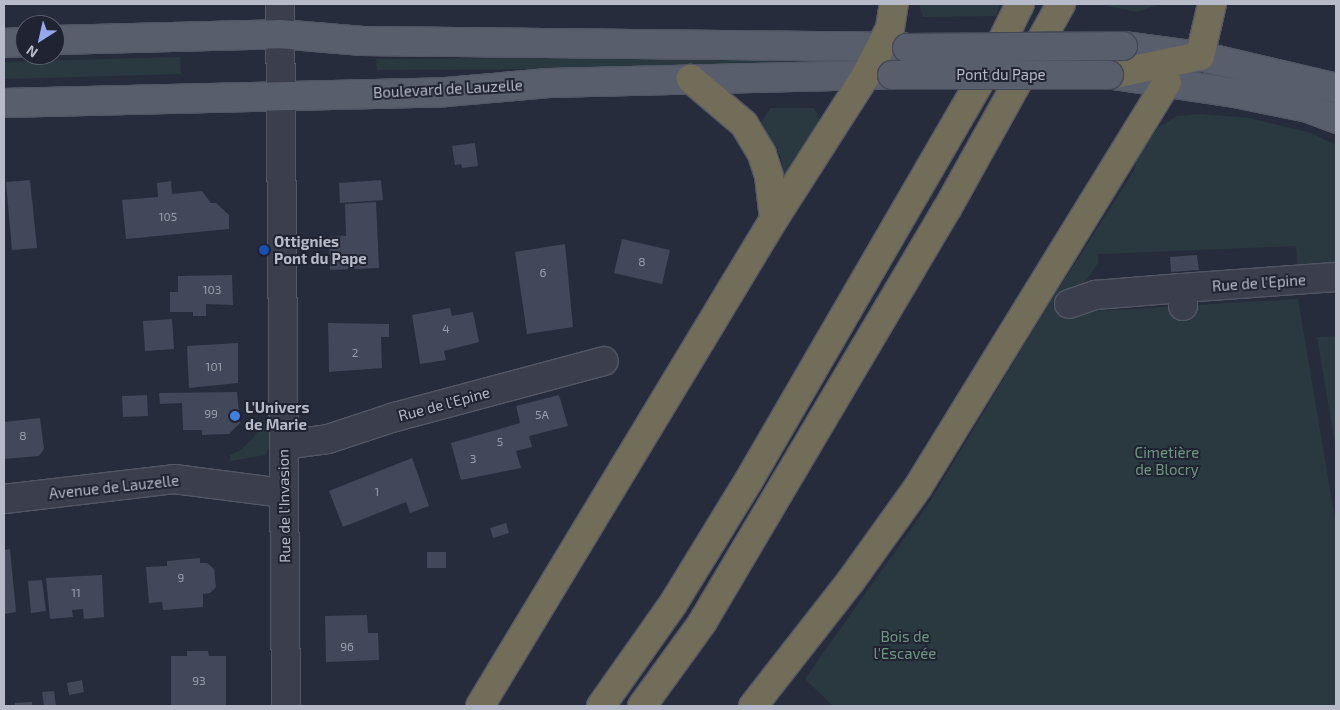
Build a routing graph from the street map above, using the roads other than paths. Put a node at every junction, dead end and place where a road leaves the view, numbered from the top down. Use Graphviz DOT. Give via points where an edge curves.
graph roads {
  1 [pos="280,4"];
  2 [pos="894,4"];
  3 [pos="1020,4"];
  4 [pos="1061,4"];
  5 [pos="1212,4"];
  6 [pos="280,34"];
  7 [pos="65,40"];
  8 [pos="880,46"];
  9 [pos="1200,56"];
  10 [pos="879,75"];
  11 [pos="1110,75"];
  12 [pos="691,79"];
  13 [pos="1167,83"];
  14 [pos="1336,88"];
  15 [pos="279,96"];
  16 [pos="4,103"];
  17 [pos="1336,119"];
  18 [pos="774,219"];
  19 [pos="1336,277"];
  20 [pos="1069,304"];
  21 [pos="604,361"];
  22 [pos="284,445"];
  23 [pos="284,493"];
  24 [pos="4,499"];
  25 [pos="286,706"];
  26 [pos="480,706"];
  27 [pos="601,706"];
  28 [pos="642,706"];
  29 [pos="753,706"];
  1 -- 6 [label="street"];
  2 -- 8 [label="highway" via="890,28"];
  3 -- 27 [label="highway" via="983,78 749,480 673,604"];
  4 -- 28 [label="highway" via="947,209 702,623"];
  5 -- 9 [label="highway"];
  6 -- 7 [label="main road"];
  6 -- 8 [label="main road" via="363,41"];
  6 -- 15 [label="street, Rue de l'Invasion"];
  8 -- 9 [label="main road, Pont du Pape, bridge" via="1123,46"];
  8 -- 10 [label="highway"];
  9 -- 11 [label="highway"];
  9 -- 14 [label="main road, Pont du Pape"];
  10 -- 11 [label="main road, Pont du Pape, bridge"];
  10 -- 12 [label="main road, Boulevard de Lauzelle"];
  10 -- 18 [label="highway"];
  11 -- 13 [label="main road, Pont du Pape"];
  12 -- 15 [label="main road, Boulevard de Lauzelle"];
  12 -- 18 [label="highway" via="744,124 762,154 769,176"];
  13 -- 17 [label="main road, Pont du Pape" via="1308,108"];
  13 -- 29 [label="highway" via="918,487 850,582"];
  15 -- 16 [label="main road, Boulevard de Lauzelle"];
  15 -- 22 [label="street, Rue de l'Invasion"];
  18 -- 26 [label="highway"];
  19 -- 20 [label="street, Rue de l'Epine" via="1183,297 1095,295"];
  21 -- 22 [label="street, Rue de l'Epine" via="395,417 328,439"];
  22 -- 23 [label="street, Rue de l'Invasion"];
  23 -- 24 [label="street, Avenue de Lauzelle" via="174,478"];
  23 -- 25 [label="street, Rue de l'Invasion"];
}
